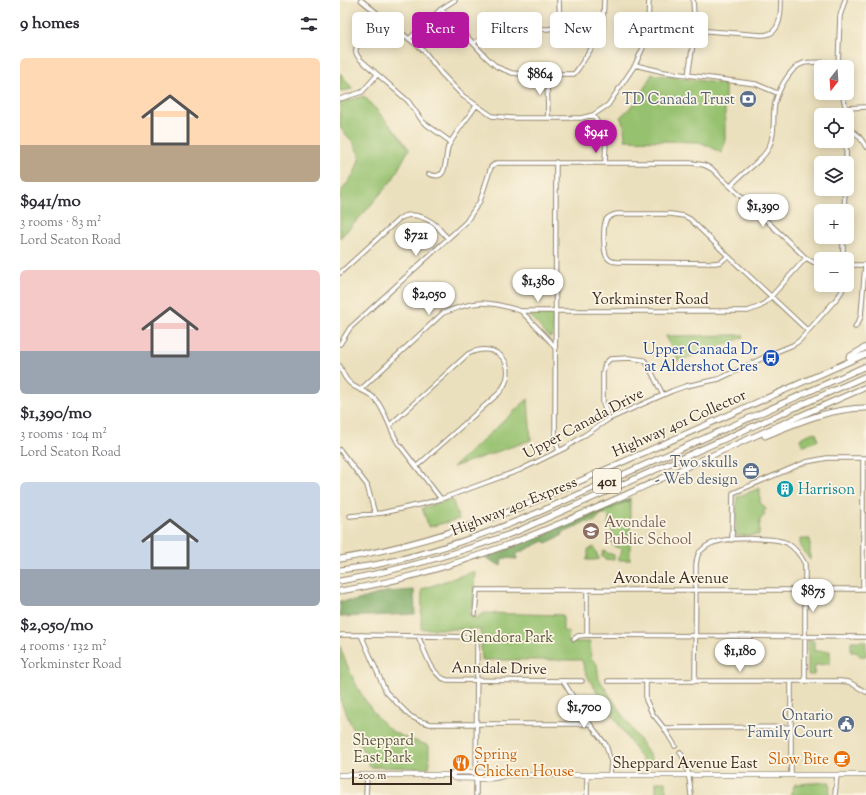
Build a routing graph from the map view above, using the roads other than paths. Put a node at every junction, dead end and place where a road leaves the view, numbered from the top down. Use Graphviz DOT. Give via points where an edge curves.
graph roads {
  1 [pos="361,0"];
  2 [pos="455,0"];
  3 [pos="559,0"];
  4 [pos="604,0"];
  5 [pos="649,0"];
  6 [pos="693,0"];
  7 [pos="781,0"];
  8 [pos="846,0"];
  9 [pos="441,9"];
  10 [pos="376,12"];
  11 [pos="694,12"];
  12 [pos="708,31"];
  13 [pos="404,35"];
  14 [pos="409,39"];
  15 [pos="474,43"];
  16 [pos="356,48"];
  17 [pos="692,48"];
  18 [pos="838,60"];
  19 [pos="814,63"];
  20 [pos="635,65"];
  21 [pos="547,74"];
  22 [pos="377,75"];
  23 [pos="688,76"];
  24 [pos="777,93"];
  25 [pos="340,99"];
  26 [pos="844,100"];
  27 [pos="476,106"];
  28 [pos="866,107"];
  29 [pos="847,108"];
  30 [pos="593,115"];
  31 [pos="548,118"];
  32 [pos="854,132"];
  33 [pos="451,142"];
  34 [pos="866,147"];
  35 [pos="556,162"];
  36 [pos="605,162"];
  37 [pos="429,174"];
  38 [pos="731,186"];
  39 [pos="448,238"];
  40 [pos="728,256"];
  41 [pos="806,258"];
  42 [pos="814,261"];
  43 [pos="854,264"];
  44 [pos="866,264"];
  45 [pos="340,274"];
  46 [pos="841,292"];
  47 [pos="771,296"];
  48 [pos="521,311"];
  49 [pos="556,311"];
  50 [pos="855,327"];
  51 [pos="808,331"];
  52 [pos="340,344"];
  53 [pos="866,347"];
  54 [pos="555,349"];
  55 [pos="866,354"];
  56 [pos="340,366"];
  57 [pos="866,366"];
  58 [pos="822,372"];
  59 [pos="866,376"];
  60 [pos="866,386"];
  61 [pos="360,390"];
  62 [pos="663,395"];
  63 [pos="866,408"];
  64 [pos="610,419"];
  65 [pos="390,425"];
  66 [pos="340,450"];
  67 [pos="559,451"];
  68 [pos="865,458"];
  69 [pos="417,466"];
  70 [pos="668,475"];
  71 [pos="441,499"];
  72 [pos="375,514"];
  73 [pos="350,516"];
  74 [pos="732,540"];
  75 [pos="865,540"];
  76 [pos="340,559"];
  77 [pos="340,570"];
  78 [pos="340,581"];
  79 [pos="805,589"];
  80 [pos="865,589"];
  81 [pos="587,590"];
  82 [pos="696,590"];
  83 [pos="340,591"];
  84 [pos="475,614"];
  85 [pos="361,634"];
  86 [pos="340,635"];
  87 [pos="587,635"];
  88 [pos="418,636"];
  89 [pos="696,636"];
  90 [pos="805,636"];
  91 [pos="866,637"];
  92 [pos="574,639"];
  93 [pos="646,680"];
  94 [pos="476,681"];
  95 [pos="563,681"];
  96 [pos="582,681"];
  97 [pos="608,681"];
  98 [pos="695,681"];
  99 [pos="791,681"];
  100 [pos="805,681"];
  101 [pos="866,692"];
  102 [pos="476,723"];
  103 [pos="590,724"];
  104 [pos="791,727"];
  105 [pos="664,728"];
  106 [pos="675,746"];
  107 [pos="680,752"];
  108 [pos="340,774"];
  109 [pos="367,775"];
  110 [pos="476,775"];
  111 [pos="587,775"];
  112 [pos="610,775"];
  113 [pos="688,775"];
  114 [pos="791,775"];
  115 [pos="837,775"];
  116 [pos="866,775"];
  117 [pos="366,795"];
  118 [pos="476,795"];
  119 [pos="587,795"];
  120 [pos="691,795"];
  121 [pos="835,795"];
  1 -- 10 [label="street"];
  2 -- 9 [label="street"];
  3 -- 15 [label="street" via="558,23 555,27 502,29 490,32"];
  4 -- 21 [label="street" via="602,32 578,69 574,74"];
  5 -- 20 [label="street" via="646,40"];
  6 -- 11 [label="street"];
  7 -- 12 [label="street" via="781,19 767,35"];
  8 -- 18 [label="street" via="840,16"];
  9 -- 14 [label="street"];
  9 -- 15 [label="street"];
  13 -- 14 [label="street"];
  14 -- 27 [label="street" via="427,54 460,94"];
  15 -- 21 [label="street" via="492,64 500,69 522,74"];
  16 -- 22 [label="street" via="358,58"];
  17 -- 23 [label="street"];
  19 -- 24 [label="street" via="798,66"];
  20 -- 23 [label="street"];
  20 -- 30 [label="street" via="611,101"];
  21 -- 31 [label="street"];
  22 -- 25 [label="street" via="362,92"];
  22 -- 33 [label="street" via="408,101 423,122"];
  23 -- 24 [label="street" via="752,83"];
  24 -- 38 [label="street" via="772,139 768,149 761,159"];
  26 -- 29 [label="street"];
  27 -- 31 [label="street" via="492,116 504,118"];
  27 -- 33 [label="street"];
  28 -- 29 [label="street"];
  30 -- 31 [label="street"];
  30 -- 36 [label="street" via="606,140"];
  32 -- 34 [label="street"];
  33 -- 37 [label="street" via="444,171 439,175"];
  35 -- 36 [label="street"];
  35 -- 39 [label="street" via="493,164 478,204 466,222"];
  35 -- 49 [label="street"];
  36 -- 38 [label="street" via="698,164 712,169"];
  38 -- 41 [label="street"];
  39 -- 45 [label="street" via="432,222 415,215 406,215"];
  39 -- 52 [label="street" via="350,328"];
  40 -- 40 [label="street" via="690,219 680,215 617,214 608,218 605,225 604,251 610,261 715,263"];
  40 -- 47 [label="street"];
  41 -- 42 [label="street"];
  41 -- 47 [label="street, Yorkminster Road"];
  43 -- 44 [label="street"];
  44 -- 50 [label="street" via="861,316"];
  46 -- 51 [label="street, Upper Canada Drive"];
  47 -- 49 [label="street, Yorkminster Road" via="761,306 748,311"];
  47 -- 51 [label="street"];
  48 -- 49 [label="street, Yorkminster Road"];
  48 -- 54 [label="street"];
  48 -- 61 [label="street, Yorkminster Road" via="484,302 443,313"];
  49 -- 54 [label="street"];
  51 -- 62 [label="street, Upper Canada Drive" via="793,345 727,375"];
  53 -- 58 [label="highway"];
  54 -- 67 [label="street" via="555,439"];
  55 -- 58 [label="highway, Highway 401 Collector / 401"];
  56 -- 61 [label="street" via="346,379"];
  57 -- 77 [label="highway, Highway 401 Express / 401" via="537,513 417,555"];
  58 -- 76 [label="highway, Highway 401 Collector / 401" via="504,514 436,537"];
  59 -- 78 [label="highway, Highway 401 Express / 401" via="518,531 439,558"];
  60 -- 70 [label="highway, 401"];
  61 -- 65 [label="street" via="375,398"];
  62 -- 64 [label="street, Upper Canada Drive"];
  62 -- 64 [label="street" via="644,360 610,359 605,364 603,372 603,403"];
  63 -- 70 [label="highway" via="821,415"];
  64 -- 67 [label="street, Upper Canada Drive"];
  65 -- 69 [label="street" via="398,443"];
  65 -- 69 [label="street" via="468,354 488,349 500,355 506,362 507,378 499,393"];
  66 -- 72 [label="street" via="367,485"];
  67 -- 71 [label="street, Upper Canada Drive" via="520,470"];
  68 -- 74 [label="street" via="827,458 806,462 733,493"];
  68 -- 75 [label="street"];
  69 -- 71 [label="street"];
  70 -- 83 [label="highway, 401" via="483,555 411,576"];
  71 -- 72 [label="street, Upper Canada Drive"];
  72 -- 73 [label="street, Upper Canada Drive"];
  74 -- 79 [label="street" via="777,539 789,544 800,554 805,564"];
  74 -- 82 [label="street" via="720,541 699,553 696,565"];
  75 -- 80 [label="street"];
  79 -- 80 [label="street, Avondale Avenue"];
  79 -- 82 [label="street, Avondale Avenue"];
  79 -- 90 [label="street"];
  81 -- 82 [label="street, Avondale Avenue"];
  81 -- 84 [label="street, Avondale Avenue" via="477,590"];
  81 -- 87 [label="street"];
  82 -- 89 [label="street"];
  85 -- 86 [label="street"];
  85 -- 88 [label="street"];
  85 -- 102 [label="street" via="386,692 410,716 430,724"];
  87 -- 89 [label="street"];
  87 -- 92 [label="street"];
  88 -- 94 [label="street, Anndale Drive" via="434,671 439,676 447,680"];
  88 -- 94 [label="street" via="475,637"];
  89 -- 90 [label="street"];
  89 -- 98 [label="street"];
  90 -- 91 [label="street"];
  90 -- 100 [label="street"];
  93 -- 97 [label="street"];
  93 -- 98 [label="street"];
  93 -- 105 [label="street" via="646,700"];
  94 -- 95 [label="street, Anndale Drive"];
  94 -- 102 [label="street"];
  95 -- 96 [label="street, Anndale Drive"];
  95 -- 103 [label="street"];
  98 -- 99 [label="street"];
  99 -- 100 [label="street"];
  99 -- 104 [label="street"];
  100 -- 101 [label="street" via="846,681"];
  102 -- 103 [label="street"];
  102 -- 110 [label="street"];
  103 -- 112 [label="street" via="606,745 611,762"];
  104 -- 105 [label="street"];
  104 -- 114 [label="street"];
  105 -- 106 [label="street"];
  107 -- 113 [label="street"];
  108 -- 109 [label="main road, Sheppard Avenue East"];
  109 -- 110 [label="main road, Sheppard Avenue East" via="451,775 454,778"];
  109 -- 117 [label="street"];
  110 -- 111 [label="main road, Sheppard Avenue East" via="500,778 505,775"];
  110 -- 118 [label="street"];
  111 -- 112 [label="main road, Sheppard Avenue East"];
  111 -- 119 [label="street"];
  112 -- 113 [label="main road, Sheppard Avenue East"];
  113 -- 114 [label="main road, Sheppard Avenue East"];
  113 -- 120 [label="street"];
  114 -- 115 [label="main road, Sheppard Avenue East"];
  115 -- 116 [label="main road, Sheppard Avenue East"];
  115 -- 121 [label="street"];
}
